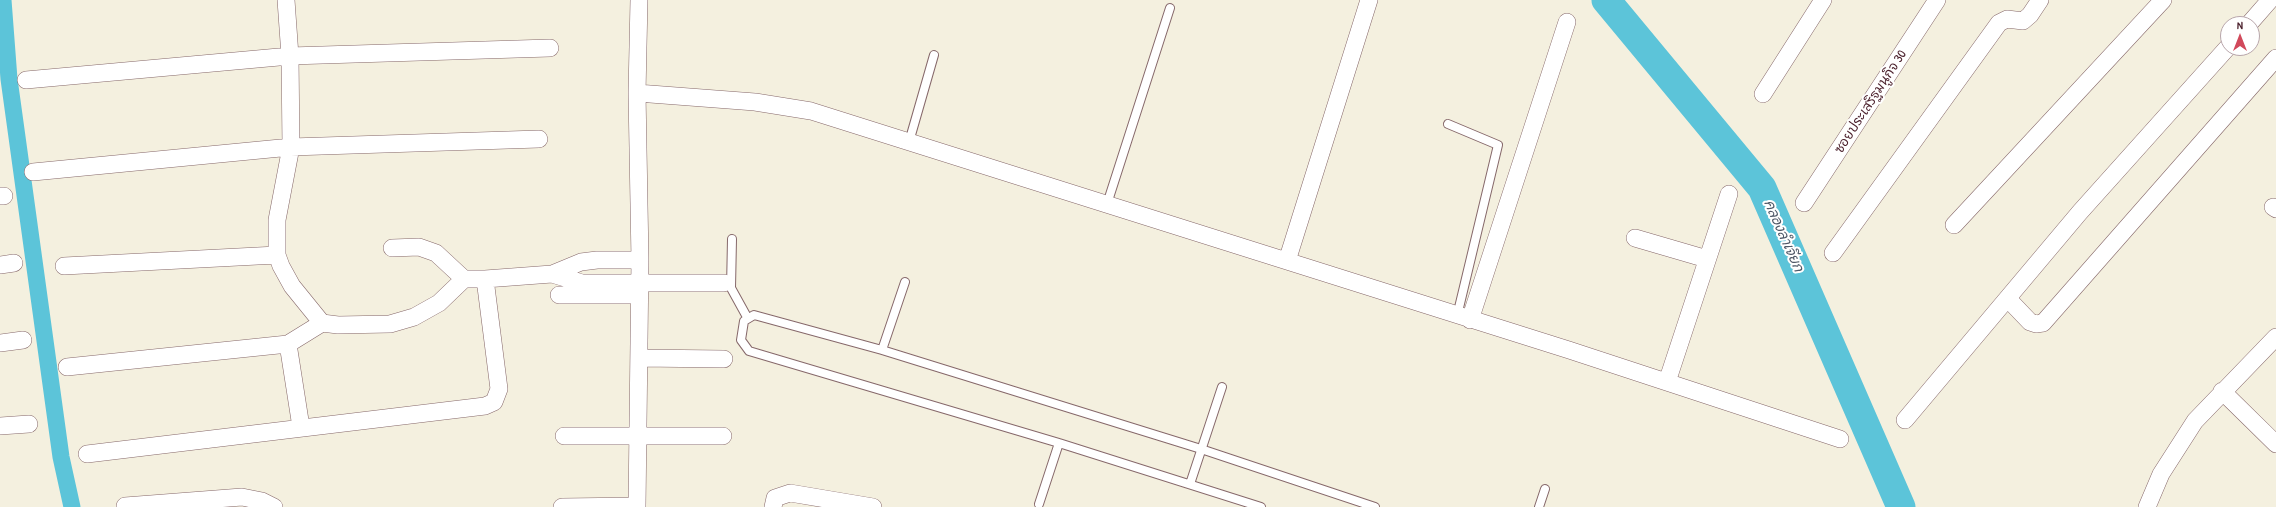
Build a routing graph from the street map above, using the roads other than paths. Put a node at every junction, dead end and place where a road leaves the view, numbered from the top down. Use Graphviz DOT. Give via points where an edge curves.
graph roads {
  1 [pos="286,0"];
  2 [pos="639,0"];
  3 [pos="1369,0"];
  4 [pos="1823,0"];
  5 [pos="1938,0"];
  6 [pos="2040,0"];
  7 [pos="2163,0"];
  8 [pos="2270,0"];
  9 [pos="1170,8"];
  10 [pos="2256,16"];
  11 [pos="1567,22"];
  12 [pos="550,48"];
  13 [pos="934,55"];
  14 [pos="290,56"];
  15 [pos="2220,56"];
  16 [pos="2276,58"];
  17 [pos="26,80"];
  18 [pos="637,93"];
  19 [pos="1763,94"];
  20 [pos="1448,124"];
  21 [pos="539,139"];
  22 [pos="909,142"];
  23 [pos="291,148"];
  24 [pos="33,172"];
  25 [pos="1730,194"];
  26 [pos="1804,203"];
  27 [pos="1107,204"];
  28 [pos="1954,225"];
  29 [pos="1635,238"];
  30 [pos="732,239"];
  31 [pos="392,248"];
  32 [pos="1833,253"];
  33 [pos="278,255"];
  34 [pos="1707,259"];
  35 [pos="640,260"];
  36 [pos="1287,261"];
  37 [pos="64,266"];
  38 [pos="552,274"];
  39 [pos="464,279"];
  40 [pos="485,279"];
  41 [pos="905,282"];
  42 [pos="724,283"];
  43 [pos="640,289"];
  44 [pos="559,295"];
  45 [pos="2008,299"];
  46 [pos="747,317"];
  47 [pos="1463,318"];
  48 [pos="322,323"];
  49 [pos="2276,337"];
  50 [pos="23,340"];
  51 [pos="0,342"];
  52 [pos="288,344"];
  53 [pos="882,350"];
  54 [pos="639,358"];
  55 [pos="724,359"];
  56 [pos="67,367"];
  57 [pos="1667,382"];
  58 [pos="1222,387"];
  59 [pos="2222,391"];
  60 [pos="1905,420"];
  61 [pos="29,424"];
  62 [pos="0,426"];
  63 [pos="301,426"];
  64 [pos="637,435"];
  65 [pos="564,436"];
  66 [pos="723,436"];
  67 [pos="1840,439"];
  68 [pos="1058,443"];
  69 [pos="2276,444"];
  70 [pos="1201,449"];
  71 [pos="87,454"];
  72 [pos="1190,484"];
  73 [pos="1545,489"];
  74 [pos="1039,504"];
  75 [pos="125,506"];
  76 [pos="637,506"];
  77 [pos="274,507"];
  78 [pos="562,507"];
  79 [pos="773,507"];
  80 [pos="873,507"];
  81 [pos="1261,507"];
  82 [pos="1375,507"];
  83 [pos="1539,507"];
  84 [pos="2147,507"];
  1 -- 14 [label="street"];
  2 -- 18 [label="street"];
  3 -- 36 [label="street"];
  4 -- 19 [label="street"];
  5 -- 26 [label="street, ซอยประเสริฐมนูกิจ 30"];
  6 -- 32 [label="street" via="2023,21 2007,19 1999,23"];
  7 -- 28 [label="street"];
  8 -- 10 [label="street"];
  9 -- 27 [label="lane"];
  11 -- 47 [label="street"];
  12 -- 14 [label="street"];
  13 -- 22 [label="lane"];
  14 -- 17 [label="street"];
  14 -- 23 [label="street"];
  15 -- 45 [label="street" via="2080,212"];
  16 -- 45 [label="street" via="2043,323 2030,322"];
  18 -- 22 [label="street" via="755,102 811,111"];
  18 -- 35 [label="street"];
  20 -- 47 [label="lane" via="1498,145"];
  21 -- 23 [label="street"];
  22 -- 27 [label="street"];
  23 -- 24 [label="street"];
  23 -- 33 [label="street" via="277,220"];
  25 -- 34 [label="street"];
  27 -- 36 [label="street"];
  29 -- 34 [label="street"];
  30 -- 46 [label="lane" via="731,288"];
  31 -- 39 [label="street" via="420,247 436,253"];
  33 -- 37 [label="street"];
  33 -- 48 [label="street" via="292,286"];
  34 -- 57 [label="street"];
  35 -- 38 [label="street" via="581,262"];
  35 -- 43 [label="street"];
  36 -- 47 [label="street"];
  38 -- 40 [label="street"];
  38 -- 43 [label="street" via="582,283"];
  39 -- 40 [label="street"];
  39 -- 48 [label="street" via="439,303 414,317 390,324"];
  40 -- 63 [label="street" via="500,389 494,402 485,406"];
  41 -- 53 [label="lane"];
  42 -- 43 [label="street"];
  43 -- 44 [label="street"];
  43 -- 54 [label="street"];
  45 -- 60 [label="street"];
  46 -- 53 [label="lane" via="759,316"];
  46 -- 68 [label="lane" via="741,340 749,351"];
  47 -- 57 [label="street"];
  48 -- 52 [label="street"];
  49 -- 59 [label="street"];
  50 -- 51 [label="street"];
  52 -- 56 [label="street"];
  52 -- 63 [label="street"];
  53 -- 70 [label="lane"];
  54 -- 55 [label="street"];
  54 -- 64 [label="street"];
  57 -- 67 [label="street"];
  58 -- 70 [label="lane"];
  59 -- 69 [label="street"];
  59 -- 84 [label="street" via="2195,421 2161,474"];
  61 -- 62 [label="street"];
  63 -- 71 [label="street"];
  64 -- 65 [label="street"];
  64 -- 66 [label="street"];
  64 -- 76 [label="street"];
  68 -- 72 [label="lane"];
  68 -- 74 [label="lane"];
  70 -- 72 [label="lane"];
  70 -- 82 [label="lane"];
  72 -- 81 [label="lane"];
  73 -- 83 [label="lane"];
  75 -- 77 [label="street" via="242,497 262,501"];
  76 -- 78 [label="street"];
  79 -- 80 [label="street" via="775,498 790,493"];
}
